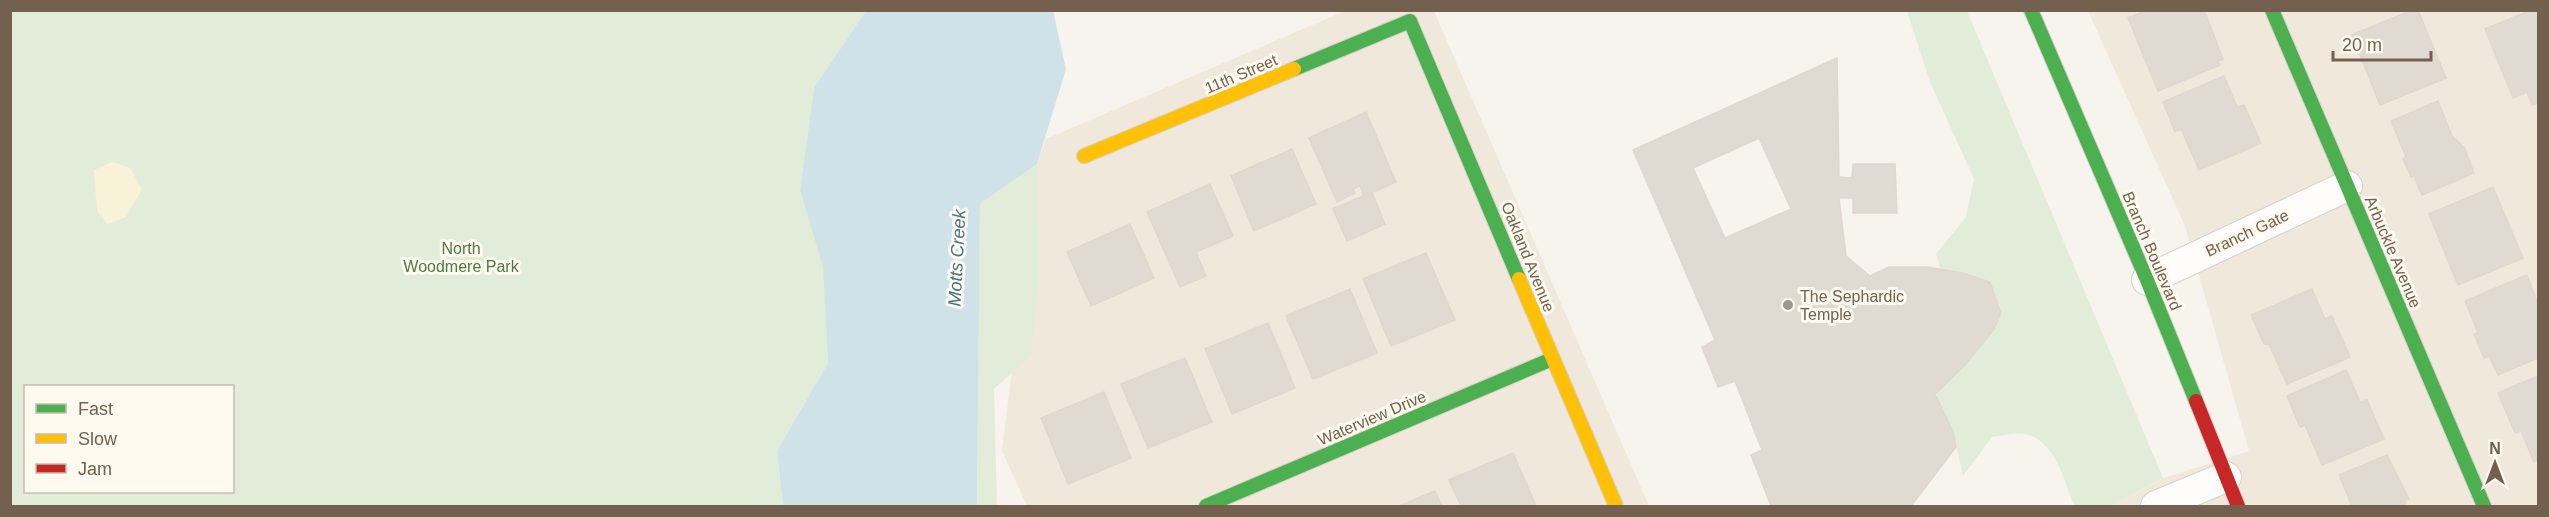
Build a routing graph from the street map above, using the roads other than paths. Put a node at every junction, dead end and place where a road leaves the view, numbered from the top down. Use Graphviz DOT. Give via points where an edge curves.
graph roads {
  1 [pos="2031,10"];
  2 [pos="2272,10"];
  3 [pos="1410,21"];
  4 [pos="1084,156"];
  5 [pos="2347,186"];
  6 [pos="2147,280"];
  7 [pos="1552,359"];
  8 [pos="2226,477"];
  9 [pos="1206,507"];
  10 [pos="1616,507"];
  11 [pos="2156,507"];
  12 [pos="2238,507"];
  13 [pos="2484,507"];
  1 -- 6 [label="street, Branch Boulevard"];
  2 -- 5 [label="street, Arbuckle Avenue"];
  3 -- 4 [label="street, 11th Street"];
  3 -- 7 [label="street, Oakland Avenue"];
  5 -- 6 [label="street, Branch Gate"];
  5 -- 13 [label="street, Arbuckle Avenue"];
  6 -- 8 [label="street, Branch Boulevard"];
  7 -- 9 [label="street, Waterview Drive"];
  7 -- 10 [label="street, Oakland Avenue"];
  8 -- 11 [label="street"];
  8 -- 12 [label="street, Branch Boulevard"];
}
